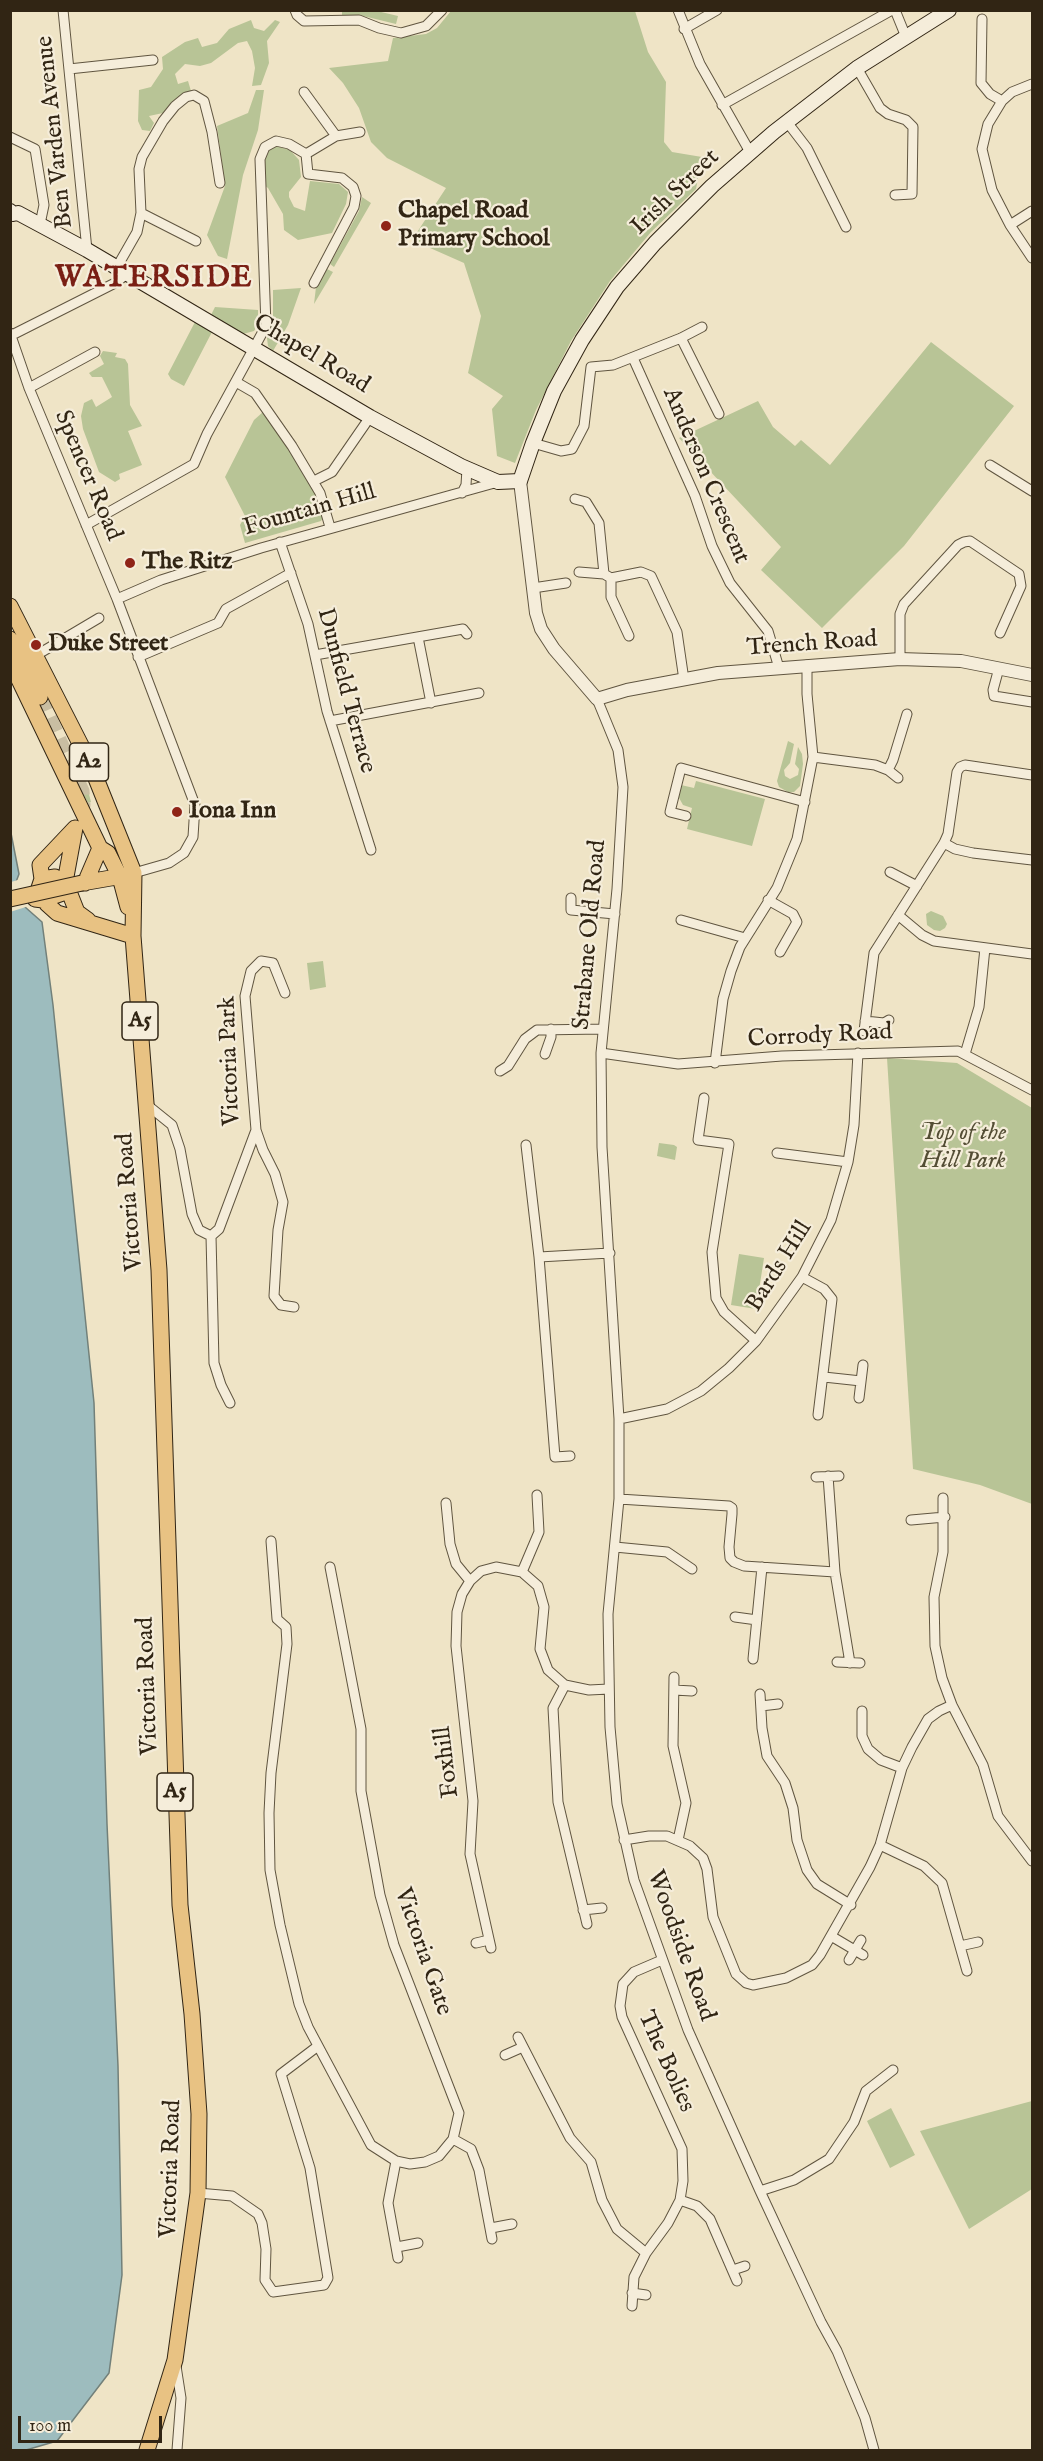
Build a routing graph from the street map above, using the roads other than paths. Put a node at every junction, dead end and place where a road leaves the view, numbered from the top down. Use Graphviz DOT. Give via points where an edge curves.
graph roads {
  1 [pos="63,10"];
  2 [pos="295,10"];
  3 [pos="442,10"];
  4 [pos="678,10"];
  5 [pos="717,10"];
  6 [pos="893,10"];
  7 [pos="949,10"];
  8 [pos="982,19"];
  9 [pos="684,29"];
  10 [pos="906,37"];
  11 [pos="153,60"];
  12 [pos="857,68"];
  13 [pos="69,69"];
  14 [pos="1032,84"];
  15 [pos="304,92"];
  16 [pos="1002,101"];
  17 [pos="722,105"];
  18 [pos="787,122"];
  19 [pos="360,132"];
  20 [pos="336,136"];
  21 [pos="10,137"];
  22 [pos="750,152"];
  23 [pos="306,154"];
  24 [pos="220,183"];
  25 [pos="895,195"];
  26 [pos="1032,211"];
  27 [pos="11,213"];
  28 [pos="141,213"];
  29 [pos="40,225"];
  30 [pos="1010,225"];
  31 [pos="846,227"];
  32 [pos="196,241"];
  33 [pos="87,250"];
  34 [pos="1032,258"];
  35 [pos="122,270"];
  36 [pos="314,283"];
  37 [pos="702,327"];
  38 [pos="11,334"];
  39 [pos="681,339"];
  40 [pos="254,348"];
  41 [pos="95,352"];
  42 [pos="633,358"];
  43 [pos="236,382"];
  44 [pos="29,388"];
  45 [pos="719,414"];
  46 [pos="370,417"];
  47 [pos="533,443"];
  48 [pos="990,465"];
  49 [pos="467,469"];
  50 [pos="314,481"];
  51 [pos="520,481"];
  52 [pos="498,482"];
  53 [pos="1032,491"];
  54 [pos="462,493"];
  55 [pos="575,499"];
  56 [pos="86,525"];
  57 [pos="330,527"];
  58 [pos="280,542"];
  59 [pos="579,572"];
  60 [pos="291,573"];
  61 [pos="608,576"];
  62 [pos="566,583"];
  63 [pos="533,588"];
  64 [pos="117,599"];
  65 [pos="10,606"];
  66 [pos="99,618"];
  67 [pos="10,626"];
  68 [pos="1000,633"];
  69 [pos="467,634"];
  70 [pos="629,636"];
  71 [pos="418,637"];
  72 [pos="10,639"];
  73 [pos="315,655"];
  74 [pos="35,656"];
  75 [pos="15,657"];
  76 [pos="138,657"];
  77 [pos="900,660"];
  78 [pos="807,666"];
  79 [pos="779,668"];
  80 [pos="999,668"];
  81 [pos="1032,675"];
  82 [pos="684,680"];
  83 [pos="479,693"];
  84 [pos="40,697"];
  85 [pos="597,699"];
  86 [pos="1032,702"];
  87 [pos="431,703"];
  88 [pos="907,714"];
  89 [pos="330,721"];
  90 [pos="813,757"];
  91 [pos="888,770"];
  92 [pos="1032,775"];
  93 [pos="898,778"];
  94 [pos="805,802"];
  95 [pos="686,816"];
  96 [pos="944,843"];
  97 [pos="100,848"];
  98 [pos="371,850"];
  99 [pos="1032,860"];
  100 [pos="890,872"];
  101 [pos="127,875"];
  102 [pos="42,879"];
  103 [pos="84,883"];
  104 [pos="66,884"];
  105 [pos="917,886"];
  106 [pos="571,898"];
  107 [pos="10,899"];
  108 [pos="44,900"];
  109 [pos="768,900"];
  110 [pos="615,914"];
  111 [pos="898,915"];
  112 [pos="681,920"];
  113 [pos="93,924"];
  114 [pos="133,936"];
  115 [pos="745,938"];
  116 [pos="986,948"];
  117 [pos="780,952"];
  118 [pos="1032,954"];
  119 [pos="285,993"];
  120 [pos="889,1020"];
  121 [pos="865,1021"];
  122 [pos="552,1029"];
  123 [pos="602,1029"];
  124 [pos="864,1031"];
  125 [pos="601,1053"];
  126 [pos="858,1053"];
  127 [pos="545,1054"];
  128 [pos="965,1054"];
  129 [pos="716,1063"];
  130 [pos="500,1071"];
  131 [pos="1032,1089"];
  132 [pos="704,1098"];
  133 [pos="146,1104"];
  134 [pos="256,1130"];
  135 [pos="526,1145"];
  136 [pos="777,1153"];
  137 [pos="848,1162"];
  138 [pos="211,1236"];
  139 [pos="610,1253"];
  140 [pos="539,1257"];
  141 [pos="802,1277"];
  142 [pos="294,1307"];
  143 [pos="756,1341"];
  144 [pos="863,1365"];
  145 [pos="824,1377"];
  146 [pos="861,1382"];
  147 [pos="859,1398"];
  148 [pos="230,1403"];
  149 [pos="818,1415"];
  150 [pos="619,1419"];
  151 [pos="570,1456"];
  152 [pos="828,1476"];
  153 [pos="839,1476"];
  154 [pos="816,1477"];
  155 [pos="537,1495"];
  156 [pos="943,1498"];
  157 [pos="619,1499"];
  158 [pos="446,1503"];
  159 [pos="945,1517"];
  160 [pos="911,1520"];
  161 [pos="271,1541"];
  162 [pos="615,1547"];
  163 [pos="330,1567"];
  164 [pos="762,1567"];
  165 [pos="692,1569"];
  166 [pos="522,1572"];
  167 [pos="835,1572"];
  168 [pos="471,1581"];
  169 [pos="735,1617"];
  170 [pos="757,1620"];
  171 [pos="753,1659"];
  172 [pos="837,1662"];
  173 [pos="674,1677"];
  174 [pos="565,1685"];
  175 [pos="609,1689"];
  176 [pos="674,1690"];
  177 [pos="692,1691"];
  178 [pos="760,1694"];
  179 [pos="778,1704"];
  180 [pos="761,1706"];
  181 [pos="952,1706"];
  182 [pos="859,1715"];
  183 [pos="902,1768"];
  184 [pos="624,1840"];
  185 [pos="678,1840"];
  186 [pos="879,1845"];
  187 [pos="1032,1861"];
  188 [pos="851,1905"];
  189 [pos="602,1908"];
  190 [pos="583,1910"];
  191 [pos="587,1924"];
  192 [pos="831,1936"];
  193 [pos="861,1940"];
  194 [pos="978,1942"];
  195 [pos="476,1943"];
  196 [pos="960,1946"];
  197 [pos="859,1953"];
  198 [pos="662,1960"];
  199 [pos="849,1960"];
  200 [pos="967,1971"];
  201 [pos="518,2037"];
  202 [pos="318,2046"];
  203 [pos="523,2048"];
  204 [pos="505,2055"];
  205 [pos="893,2070"];
  206 [pos="453,2139"];
  207 [pos="396,2161"];
  208 [pos="760,2191"];
  209 [pos="198,2193"];
  210 [pos="680,2200"];
  211 [pos="512,2224"];
  212 [pos="491,2228"];
  213 [pos="492,2239"];
  214 [pos="418,2243"];
  215 [pos="397,2247"];
  216 [pos="646,2253"];
  217 [pos="398,2258"];
  218 [pos="745,2266"];
  219 [pos="733,2270"];
  220 [pos="737,2280"];
  221 [pos="632,2293"];
  222 [pos="646,2295"];
  223 [pos="632,2306"];
  224 [pos="175,2360"];
  225 [pos="147,2451"];
  226 [pos="177,2451"];
  227 [pos="874,2451"];
  1 -- 13 [label="street, Ben Varden Avenue"];
  2 -- 3 [label="street" via="304,21 358,20 401,33 426,26"];
  4 -- 9 [label="street"];
  5 -- 9 [label="street"];
  6 -- 10 [label="street"];
  6 -- 17 [label="street"];
  7 -- 10 [label="main road, Irish Street"];
  8 -- 16 [label="street" via="981,83"];
  9 -- 17 [label="street"];
  10 -- 12 [label="main road, Irish Street"];
  11 -- 13 [label="street"];
  12 -- 18 [label="main road, Irish Street"];
  12 -- 25 [label="street" via="880,108 913,127 912,194"];
  13 -- 33 [label="street, Ben Varden Avenue"];
  14 -- 16 [label="street"];
  15 -- 20 [label="street"];
  16 -- 30 [label="street" via="988,124 982,149 992,190"];
  17 -- 22 [label="street"];
  18 -- 22 [label="main road, Irish Street"];
  18 -- 31 [label="street" via="807,148"];
  19 -- 20 [label="street"];
  20 -- 23 [label="street"];
  21 -- 29 [label="street" via="35,148 44,205"];
  22 -- 47 [label="main road, Irish Street" via="681,215 617,287 554,391"];
  23 -- 36 [label="street" via="308,174 342,178 356,196"];
  23 -- 40 [label="street" via="276,141 265,147 260,159 266,326"];
  24 -- 28 [label="street" via="204,101 194,94 175,106 142,157"];
  26 -- 30 [label="street"];
  27 -- 29 [label="main road, Chapel Road"];
  28 -- 32 [label="street"];
  28 -- 35 [label="street"];
  29 -- 33 [label="main road, Chapel Road"];
  30 -- 34 [label="street"];
  33 -- 35 [label="main road, Chapel Road"];
  35 -- 38 [label="street" via="115,283"];
  35 -- 40 [label="main road, Chapel Road"];
  37 -- 39 [label="street"];
  38 -- 44 [label="street, Spencer Road"];
  39 -- 42 [label="street"];
  39 -- 45 [label="street"];
  40 -- 43 [label="street"];
  40 -- 46 [label="main road, Chapel Road"];
  41 -- 44 [label="street"];
  42 -- 47 [label="street" via="591,367 584,426 572,449 561,452"];
  42 -- 79 [label="street, Anderson Crescent" via="691,487 712,546 730,584 768,631"];
  43 -- 50 [label="street" via="255,393"];
  43 -- 56 [label="street" via="194,464"];
  44 -- 56 [label="street, Spencer Road"];
  46 -- 49 [label="main road, Chapel Road"];
  46 -- 50 [label="street" via="332,472"];
  47 -- 51 [label="main road, Irish Street"];
  48 -- 53 [label="street"];
  49 -- 52 [label="main road, Chapel Road"];
  49 -- 54 [label="street"];
  50 -- 57 [label="street"];
  51 -- 52 [label="main road, Fountain Hill"];
  51 -- 63 [label="street, Strabane Old Road"];
  52 -- 54 [label="street, Fountain Hill"];
  54 -- 57 [label="street, Fountain Hill"];
  55 -- 61 [label="street" via="586,502 599,523"];
  56 -- 64 [label="street, Spencer Road"];
  57 -- 58 [label="street, Fountain Hill"];
  58 -- 60 [label="street, Dunfield Terrace"];
  58 -- 64 [label="street, Fountain Hill" via="161,580"];
  59 -- 61 [label="street"];
  60 -- 73 [label="street, Dunfield Terrace"];
  60 -- 76 [label="street" via="226,609 218,622"];
  61 -- 70 [label="street" via="611,597"];
  61 -- 82 [label="street" via="641,572 651,576 677,632"];
  62 -- 63 [label="street"];
  63 -- 85 [label="street, Strabane Old Road" via="541,629"];
  64 -- 76 [label="street, Spencer Road"];
  65 -- 74 [label="highway, A2"];
  66 -- 74 [label="street"];
  67 -- 75 [label="highway, A2"];
  68 -- 77 [label="street" via="1021,586 1019,574 970,541 964,542 904,604 900,614"];
  69 -- 71 [label="street" via="463,629"];
  71 -- 73 [label="street"];
  71 -- 87 [label="street"];
  72 -- 75 [label="highway, A2"];
  73 -- 89 [label="street, Dunfield Terrace"];
  74 -- 101 [label="highway, A2" via="89,761"];
  75 -- 84 [label="highway, A2"];
  75 -- 97 [label="highway, A2"];
  76 -- 101 [label="street, Spencer Road" via="192,794 196,821 184,853 169,863"];
  77 -- 78 [label="street, Trench Road"];
  77 -- 80 [label="street, Trench Road" via="961,661"];
  78 -- 79 [label="street, Trench Road"];
  78 -- 90 [label="street"];
  79 -- 82 [label="street, Trench Road"];
  80 -- 81 [label="street, Trench Road"];
  80 -- 86 [label="street" via="994,696"];
  82 -- 85 [label="street, Trench Road"];
  83 -- 87 [label="street"];
  85 -- 110 [label="street, Strabane Old Road" via="618,750 623,787"];
  87 -- 89 [label="street"];
  88 -- 91 [label="street"];
  89 -- 98 [label="street, Dunfield Terrace"];
  90 -- 91 [label="street" via="866,763"];
  90 -- 94 [label="street"];
  91 -- 93 [label="street"];
  92 -- 96 [label="street" via="960,767"];
  94 -- 95 [label="street" via="681,768 670,812"];
  94 -- 109 [label="street" via="790,859"];
  96 -- 99 [label="street" via="973,853"];
  96 -- 105 [label="street"];
  97 -- 101 [label="highway, A2"];
  97 -- 103 [label="highway"];
  100 -- 105 [label="street"];
  101 -- 103 [label="highway"];
  101 -- 114 [label="highway, Victoria Road / A5"];
  102 -- 104 [label="highway" via="55,877"];
  102 -- 104 [label="highway" via="40,865 76,826 65,872"];
  102 -- 108 [label="highway" via="23,898"];
  103 -- 107 [label="highway, bridge"];
  104 -- 108 [label="highway" via="63,893"];
  104 -- 113 [label="highway" via="77,912"];
  105 -- 111 [label="street"];
  106 -- 110 [label="street" via="571,910"];
  108 -- 113 [label="highway" via="57,913"];
  109 -- 115 [label="street"];
  109 -- 117 [label="street" via="793,914 797,922"];
  110 -- 123 [label="street, Strabane Old Road"];
  111 -- 116 [label="street" via="934,941"];
  111 -- 121 [label="street" via="874,953"];
  112 -- 115 [label="street"];
  113 -- 114 [label="highway"];
  114 -- 133 [label="highway, Victoria Road / A5"];
  115 -- 129 [label="street" via="723,999"];
  116 -- 118 [label="street"];
  116 -- 128 [label="street" via="979,1007"];
  119 -- 134 [label="street, Victoria Park" via="273,963 261,962 251,972 245,996"];
  120 -- 121 [label="street"];
  121 -- 124 [label="street"];
  122 -- 123 [label="street"];
  122 -- 127 [label="street"];
  122 -- 130 [label="street" via="537,1030 525,1039 508,1066"];
  123 -- 125 [label="street, Strabane Old Road"];
  125 -- 129 [label="street, Corrody Road" via="678,1064"];
  125 -- 139 [label="street, Strabane Old Road" via="602,1147"];
  126 -- 128 [label="street, Corrody Road"];
  126 -- 129 [label="street, Corrody Road"];
  126 -- 137 [label="street, Bards Hill"];
  128 -- 131 [label="street, Corrody Road"];
  132 -- 143 [label="street" via="698,1140 729,1144 712,1252 716,1298 724,1312"];
  133 -- 138 [label="street" via="172,1125 192,1214 199,1230"];
  133 -- 209 [label="highway, Victoria Road / A5" via="159,1270 180,1905 199,2114"];
  134 -- 138 [label="street, Victoria Park" via="219,1229"];
  134 -- 142 [label="street" via="283,1202 274,1296 281,1305"];
  135 -- 140 [label="street"];
  136 -- 137 [label="street"];
  137 -- 141 [label="street, Bards Hill" via="831,1220"];
  138 -- 148 [label="street" via="214,1363"];
  139 -- 140 [label="street"];
  139 -- 150 [label="street, Strabane Old Road"];
  140 -- 151 [label="street" via="555,1456"];
  141 -- 143 [label="street, Bards Hill"];
  141 -- 145 [label="street" via="824,1289 832,1299"];
  143 -- 150 [label="street, Bards Hill" via="701,1391 667,1410"];
  144 -- 146 [label="street"];
  145 -- 146 [label="street"];
  145 -- 149 [label="street"];
  146 -- 147 [label="street"];
  150 -- 157 [label="street, Woodside Road"];
  152 -- 153 [label="street"];
  152 -- 154 [label="street"];
  152 -- 167 [label="street"];
  155 -- 166 [label="street" via="539,1532"];
  156 -- 159 [label="street"];
  157 -- 162 [label="street, Woodside Road"];
  157 -- 164 [label="street" via="729,1506 730,1558 744,1566"];
  158 -- 168 [label="street" via="456,1563"];
  159 -- 160 [label="street"];
  159 -- 181 [label="street" via="934,1597 935,1646"];
  161 -- 202 [label="street" via="277,1620 286,1628 287,1644 271,1773 270,1870 299,2004"];
  162 -- 165 [label="street" via="667,1552"];
  162 -- 175 [label="street, Woodside Road" via="608,1614"];
  163 -- 206 [label="street, Victoria Gate" via="361,1729 361,1791 380,1895 394,1945 459,2113"];
  164 -- 167 [label="street"];
  164 -- 170 [label="street"];
  166 -- 168 [label="street" via="496,1567 481,1571"];
  166 -- 174 [label="street" via="538,1586 544,1607 540,1649 548,1670"];
  167 -- 172 [label="street" via="855,1663"];
  168 -- 195 [label="street, Foxhill" via="457,1612 456,1646 473,1801 470,1854 490,1944"];
  169 -- 170 [label="street"];
  170 -- 171 [label="street"];
  173 -- 176 [label="street"];
  174 -- 175 [label="street"];
  174 -- 190 [label="street" via="553,1708 558,1802"];
  175 -- 184 [label="street, Woodside Road" via="613,1766"];
  176 -- 177 [label="street"];
  176 -- 185 [label="street" via="673,1746 686,1803"];
  178 -- 180 [label="street"];
  179 -- 180 [label="street"];
  180 -- 188 [label="street" via="768,1756 785,1783 807,1870 817,1884"];
  181 -- 183 [label="street" via="928,1719"];
  181 -- 187 [label="street" via="983,1764 998,1816"];
  182 -- 183 [label="street" via="868,1749 880,1760"];
  183 -- 186 [label="street"];
  184 -- 185 [label="street" via="667,1836"];
  184 -- 198 [label="street, Woodside Road"];
  185 -- 192 [label="street" via="703,1858 713,1917 736,1974 746,1983 786,1978 812,1965"];
  186 -- 188 [label="street"];
  186 -- 196 [label="street" via="924,1866 942,1883"];
  188 -- 192 [label="street"];
  189 -- 190 [label="street"];
  190 -- 191 [label="street"];
  192 -- 197 [label="street"];
  193 -- 197 [label="street"];
  194 -- 196 [label="street"];
  196 -- 200 [label="street"];
  197 -- 199 [label="street"];
  198 -- 208 [label="street, Woodside Road" via="688,2030"];
  198 -- 210 [label="street, The Bolies" via="634,1972 623,1984 620,2006 682,2149"];
  201 -- 203 [label="street"];
  202 -- 207 [label="street" via="371,2145"];
  202 -- 209 [label="street" via="281,2074 310,2168 328,2278 324,2285 273,2292 265,2280 266,2249 258,2214 232,2196"];
  203 -- 204 [label="street"];
  203 -- 216 [label="street" via="570,2138 591,2162 602,2200 617,2229"];
  205 -- 208 [label="street" via="866,2091 854,2122 829,2159 794,2180"];
  206 -- 207 [label="street" via="439,2156 425,2162"];
  206 -- 212 [label="street" via="471,2149"];
  207 -- 215 [label="street" via="388,2202"];
  208 -- 227 [label="street, Woodside Road" via="837,2351 865,2418"];
  209 -- 224 [label="highway, Victoria Road / A5"];
  210 -- 216 [label="street, The Bolies"];
  210 -- 219 [label="street" via="696,2206 710,2219"];
  211 -- 212 [label="street"];
  212 -- 213 [label="street"];
  214 -- 215 [label="street"];
  215 -- 217 [label="street"];
  216 -- 221 [label="street, The Bolies" via="634,2277"];
  218 -- 219 [label="street"];
  219 -- 220 [label="street"];
  221 -- 222 [label="street"];
  221 -- 223 [label="street, The Bolies"];
  224 -- 225 [label="highway, Victoria Road / A5"];
  224 -- 226 [label="street" via="181,2398"];
}
